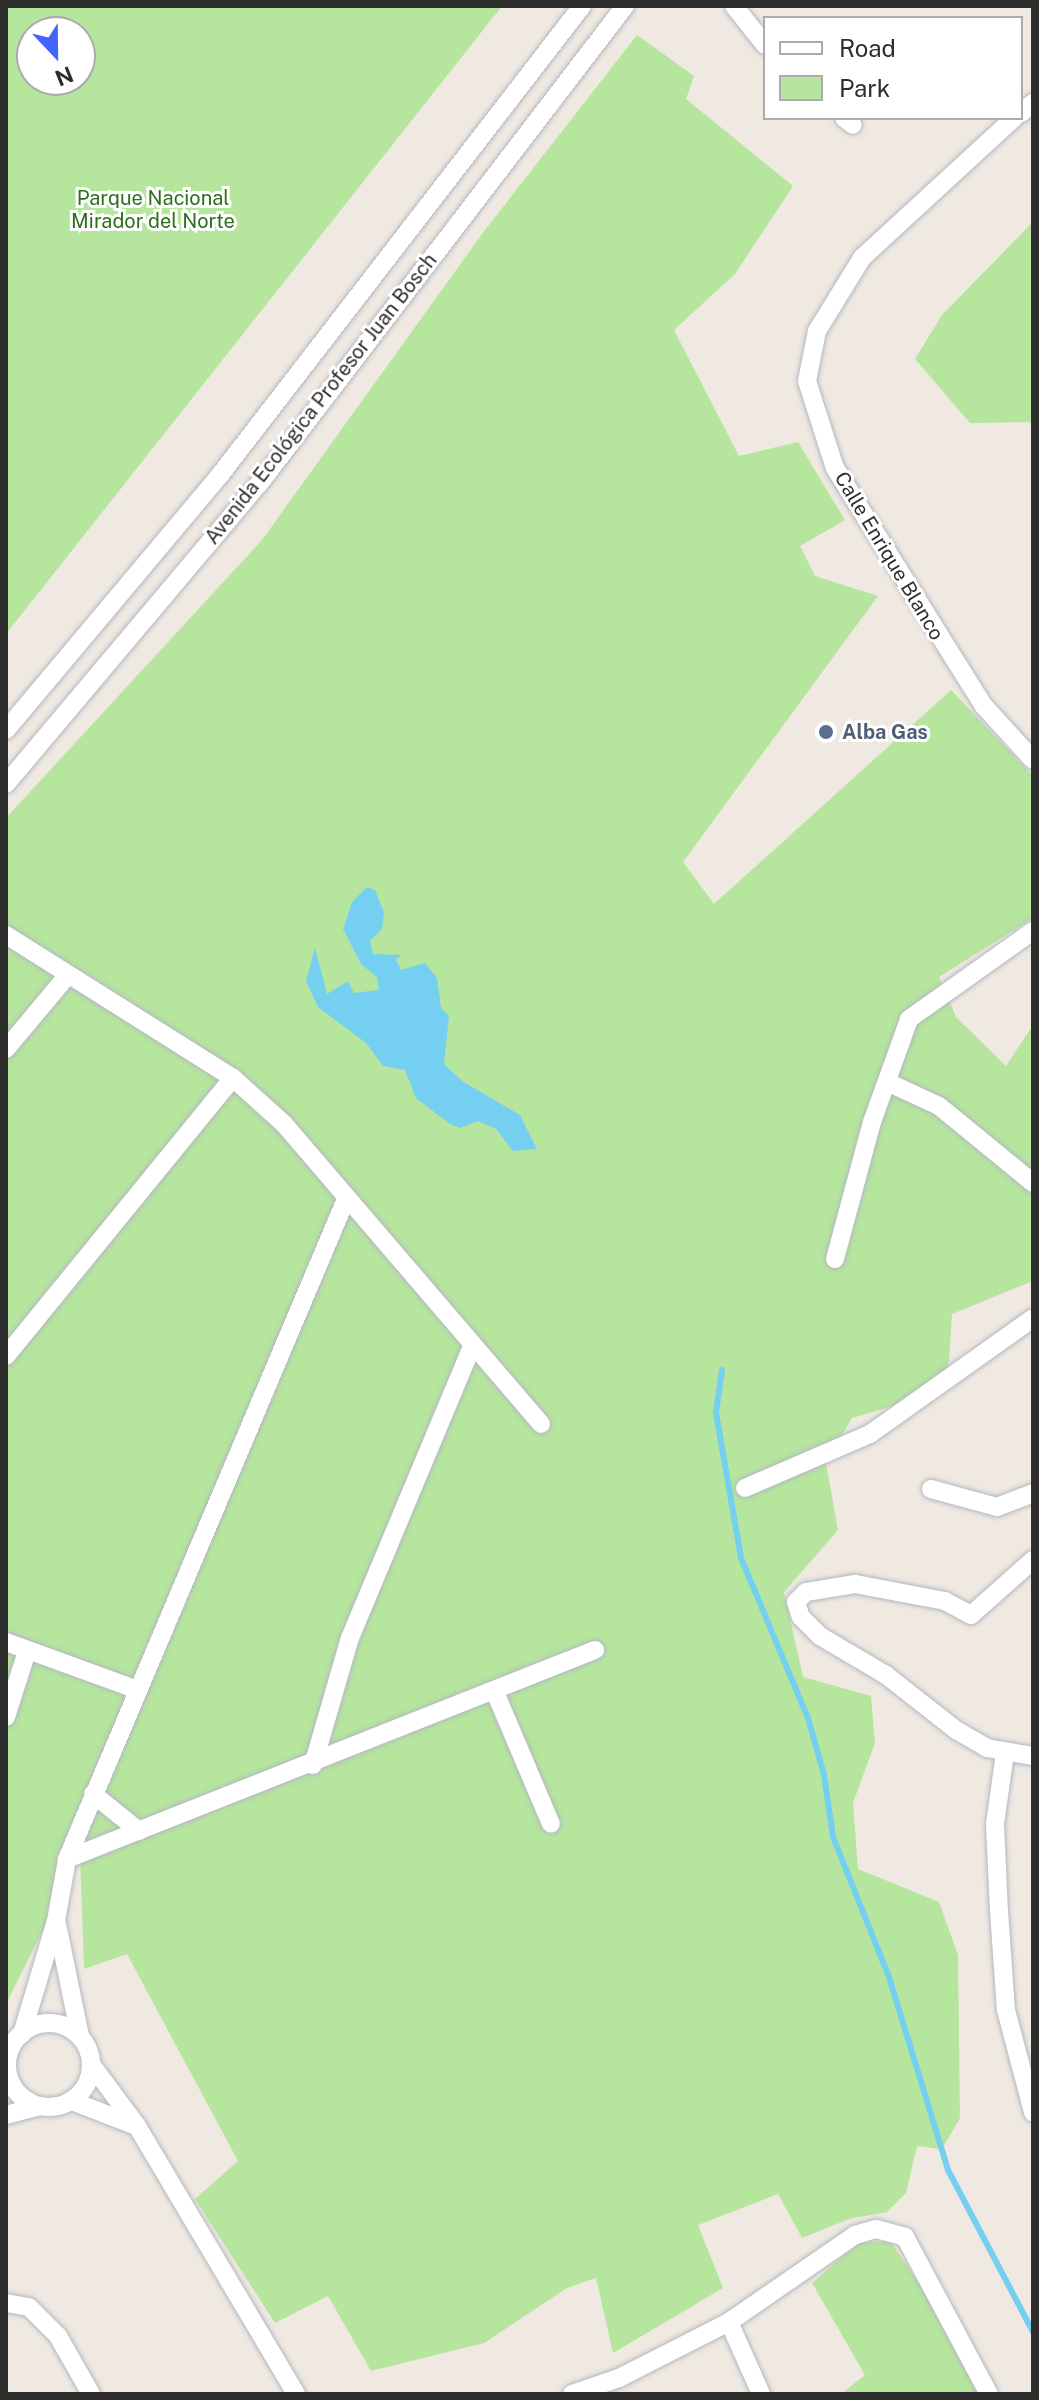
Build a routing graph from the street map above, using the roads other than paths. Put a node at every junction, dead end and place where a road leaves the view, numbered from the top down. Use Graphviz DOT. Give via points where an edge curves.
graph roads {
  1 [pos="582,6"];
  2 [pos="625,6"];
  3 [pos="734,6"];
  4 [pos="763,42"];
  5 [pos="1012,120"];
  6 [pos="6,730"];
  7 [pos="1033,760"];
  8 [pos="6,784"];
  9 [pos="1032,933"];
  10 [pos="6,935"];
  11 [pos="67,976"];
  12 [pos="6,1049"];
  13 [pos="233,1078"];
  14 [pos="887,1082"];
  15 [pos="1033,1183"];
  16 [pos="346,1199"];
  17 [pos="835,1259"];
  18 [pos="1033,1318"];
  19 [pos="472,1347"];
  20 [pos="6,1356"];
  21 [pos="541,1424"];
  22 [pos="745,1488"];
  23 [pos="931,1489"];
  24 [pos="1033,1493"];
  25 [pos="1033,1560"];
  26 [pos="6,1642"];
  27 [pos="595,1650"];
  28 [pos="27,1651"];
  29 [pos="138,1690"];
  30 [pos="495,1692"];
  31 [pos="6,1717"];
  32 [pos="1005,1753"];
  33 [pos="1033,1756"];
  34 [pos="313,1765"];
  35 [pos="93,1794"];
  36 [pos="551,1824"];
  37 [pos="139,1831"];
  38 [pos="67,1859"];
  39 [pos="56,1921"];
  40 [pos="22,2034"];
  41 [pos="80,2036"];
  42 [pos="6,2064"];
  43 [pos="91,2064"];
  44 [pos="72,2101"];
  45 [pos="39,2106"];
  46 [pos="1033,2112"];
  47 [pos="6,2115"];
  48 [pos="137,2126"];
  49 [pos="6,2303"];
  50 [pos="729,2322"];
  51 [pos="91,2394"];
  52 [pos="296,2394"];
  53 [pos="572,2394"];
  54 [pos="761,2394"];
  55 [pos="989,2394"];
  1 -- 6 [label="street, Avenida Ecológica Profesor Juan Bosch" via="220,475"];
  2 -- 8 [label="street, Avenida Ecológica Profesor Juan Bosch" via="259,484"];
  3 -- 4 [label="street"];
  5 -- 7 [label="street, Calle Enrique Blanco" via="862,258 817,331 807,381 843,481 983,705"];
  9 -- 14 [label="street" via="909,1019"];
  10 -- 11 [label="street"];
  11 -- 12 [label="street"];
  11 -- 13 [label="street"];
  13 -- 16 [label="street" via="284,1124"];
  13 -- 20 [label="street"];
  14 -- 15 [label="street" via="939,1106"];
  14 -- 17 [label="street"];
  16 -- 19 [label="street"];
  16 -- 29 [label="street"];
  18 -- 22 [label="street" via="957,1367 920,1403 884,1426 839,1451"];
  19 -- 21 [label="street"];
  19 -- 34 [label="street" via="350,1638"];
  23 -- 24 [label="street" via="997,1507"];
  25 -- 32 [label="street" via="971,1615 945,1601 855,1584 806,1592 796,1602 801,1617 820,1636 886,1675 956,1730"];
  26 -- 28 [label="street"];
  27 -- 30 [label="street"];
  28 -- 29 [label="street"];
  28 -- 31 [label="street"];
  29 -- 35 [label="street"];
  30 -- 34 [label="street"];
  30 -- 36 [label="street"];
  32 -- 33 [label="street"];
  32 -- 46 [label="street" via="995,1824 1006,2010"];
  34 -- 37 [label="street"];
  35 -- 37 [label="street"];
  35 -- 38 [label="street"];
  37 -- 38 [label="street"];
  38 -- 39 [label="street"];
  39 -- 40 [label="street"];
  39 -- 41 [label="street"];
  40 -- 41 [label="street" via="51,2024"];
  40 -- 42 [label="street"];
  41 -- 43 [label="street"];
  42 -- 45 [label="street" via="12,2086"];
  43 -- 44 [label="street" via="86,2085"];
  43 -- 48 [label="street"];
  44 -- 45 [label="street"];
  44 -- 48 [label="street"];
  45 -- 47 [label="street"];
  48 -- 52 [label="street"];
  49 -- 51 [label="street" via="29,2307 58,2336"];
  50 -- 53 [label="street" via="619,2378"];
  50 -- 54 [label="street"];
  50 -- 55 [label="street" via="855,2235 894,2230 905,2237"];
}
